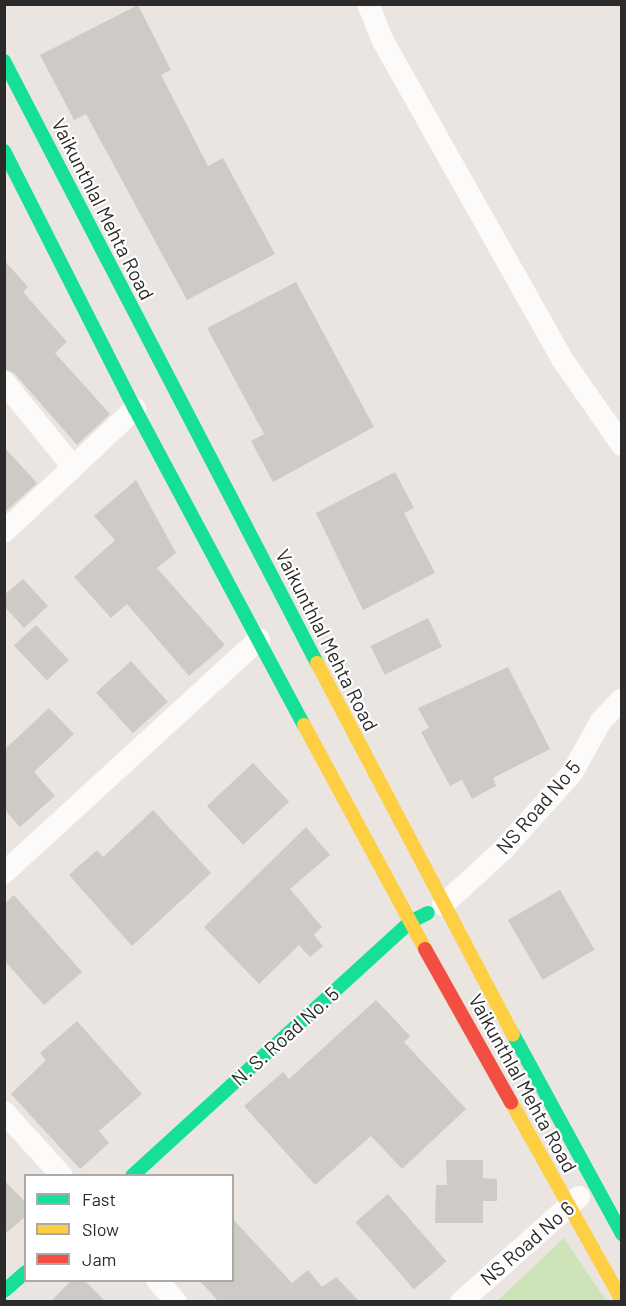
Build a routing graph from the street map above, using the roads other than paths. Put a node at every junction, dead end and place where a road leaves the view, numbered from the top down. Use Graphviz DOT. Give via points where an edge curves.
graph roads {
  1 [pos="368,4"];
  2 [pos="4,61"];
  3 [pos="4,152"];
  4 [pos="11,180"];
  5 [pos="4,382"];
  6 [pos="135,409"];
  7 [pos="621,445"];
  8 [pos="73,467"];
  9 [pos="4,532"];
  10 [pos="259,639"];
  11 [pos="621,699"];
  12 [pos="4,873"];
  13 [pos="443,905"];
  14 [pos="410,922"];
  15 [pos="4,1112"];
  16 [pos="60,1174"];
  17 [pos="134,1174"];
  18 [pos="596,1188"];
  19 [pos="567,1203"];
  20 [pos="621,1234"];
  21 [pos="24,1274"];
  22 [pos="158,1282"];
  23 [pos="4,1291"];
  24 [pos="621,1301"];
  25 [pos="176,1302"];
  26 [pos="461,1302"];
  1 -- 7 [label="street" via="383,42 544,329"];
  2 -- 13 [label="main road, Vaikunthlal Mehta Road"];
  3 -- 4 [label="main road, Vaikunthlal Mehta Road"];
  4 -- 6 [label="main road, Vaikunthlal Mehta Road"];
  5 -- 8 [label="street"];
  6 -- 8 [label="street"];
  6 -- 10 [label="main road, Vaikunthlal Mehta Road"];
  8 -- 9 [label="street"];
  10 -- 12 [label="street"];
  10 -- 14 [label="main road, Vaikunthlal Mehta Road"];
  11 -- 13 [label="street, NS Road No 5" via="601,722 572,773 504,849"];
  13 -- 14 [label="main road, N. S. Road No. 5"];
  13 -- 18 [label="main road, Vaikunthlal Mehta Road"];
  14 -- 17 [label="main road, N. S. Road No. 5"];
  14 -- 19 [label="main road, Vaikunthlal Mehta Road"];
  15 -- 16 [label="street"];
  18 -- 19 [label="street, NS Road No 6"];
  18 -- 20 [label="main road, Vaikunthlal Mehta Road"];
  19 -- 24 [label="main road, Vaikunthlal Mehta Road"];
  19 -- 26 [label="street, NS Road No 6"];
  21 -- 23 [label="main road"];
  22 -- 25 [label="street"];
}
